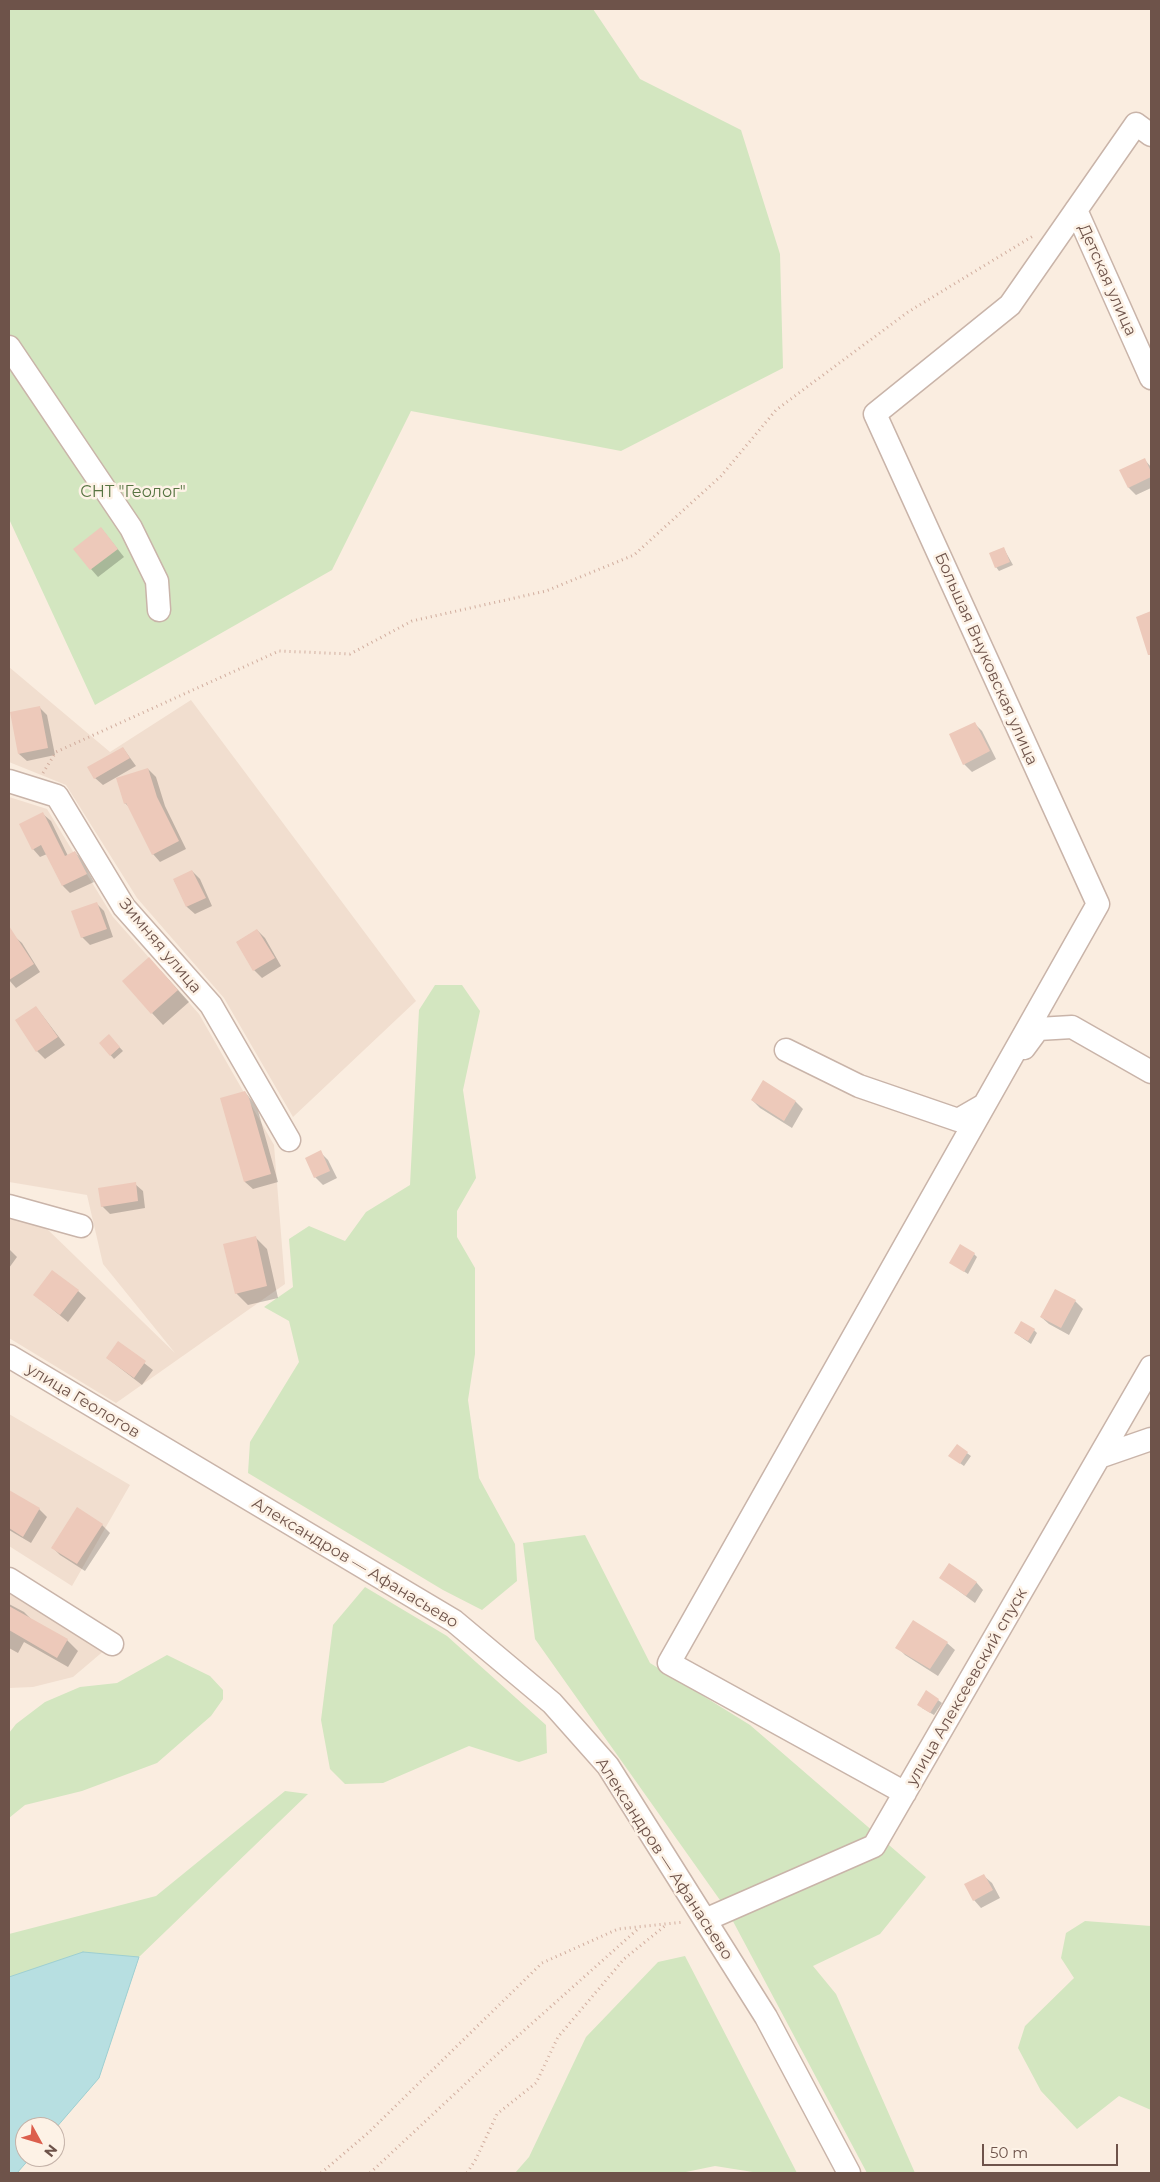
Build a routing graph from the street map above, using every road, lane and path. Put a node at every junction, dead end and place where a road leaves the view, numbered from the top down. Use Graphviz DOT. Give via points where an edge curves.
graph roads {
  1 [pos="1151,135"];
  2 [pos="1076,210"];
  3 [pos="1034,236"];
  4 [pos="9,347"];
  5 [pos="1151,378"];
  6 [pos="158,610"];
  7 [pos="42,775"];
  8 [pos="9,781"];
  9 [pos="786,1050"];
  10 [pos="1151,1072"];
  11 [pos="984,1105"];
  12 [pos="289,1140"];
  13 [pos="9,1206"];
  14 [pos="81,1226"];
  15 [pos="9,1356"];
  16 [pos="1151,1367"];
  17 [pos="1151,1439"];
  18 [pos="157,1445"];
  19 [pos="1100,1457"];
  20 [pos="9,1579"];
  21 [pos="112,1644"];
  22 [pos="905,1793"];
  23 [pos="705,1920"];
  24 [pos="666,1924"];
  25 [pos="639,1927"];
  26 [pos="321,2173"];
  27 [pos="370,2173"];
  28 [pos="466,2173"];
  29 [pos="849,2173"];
  1 -- 2 [label="street" via="1136,124"];
  2 -- 5 [label="street, Детская улица"];
  2 -- 11 [label="street, Большая Внуковская улица" via="1010,305 875,414 1098,904"];
  3 -- 7 [label="path" via="908,312 776,410 721,476 634,555 546,591 412,621 350,654 279,651 56,752"];
  4 -- 6 [label="street" via="131,528 157,581"];
  8 -- 12 [label="street, Зимняя улица" via="57,796 124,907 211,1005"];
  9 -- 11 [label="street" via="859,1086 958,1120"];
  10 -- 11 [label="street" via="1072,1027 1038,1029 1018,1056 997,1097"];
  11 -- 22 [label="street" via="669,1662"];
  13 -- 14 [label="street"];
  15 -- 18 [label="street, улица Геологов"];
  16 -- 19 [label="street, улица Алексеевский спуск"];
  17 -- 19 [label="street"];
  18 -- 23 [label="street, Александров — Афанасьево" via="454,1621 552,1703 608,1766"];
  19 -- 22 [label="street, улица Алексеевский спуск"];
  20 -- 21 [label="street"];
  22 -- 23 [label="street, улица Алексеевский спуск" via="874,1846"];
  23 -- 24 [label="path"];
  23 -- 29 [label="street, Александров — Афанасьево" via="766,2017"];
  24 -- 25 [label="path"];
  24 -- 28 [label="path" via="624,1959 558,2037 536,2083 496,2114 476,2159"];
  25 -- 26 [label="path" via="618,1929 542,1963 368,2133"];
  25 -- 27 [label="path"];
}
